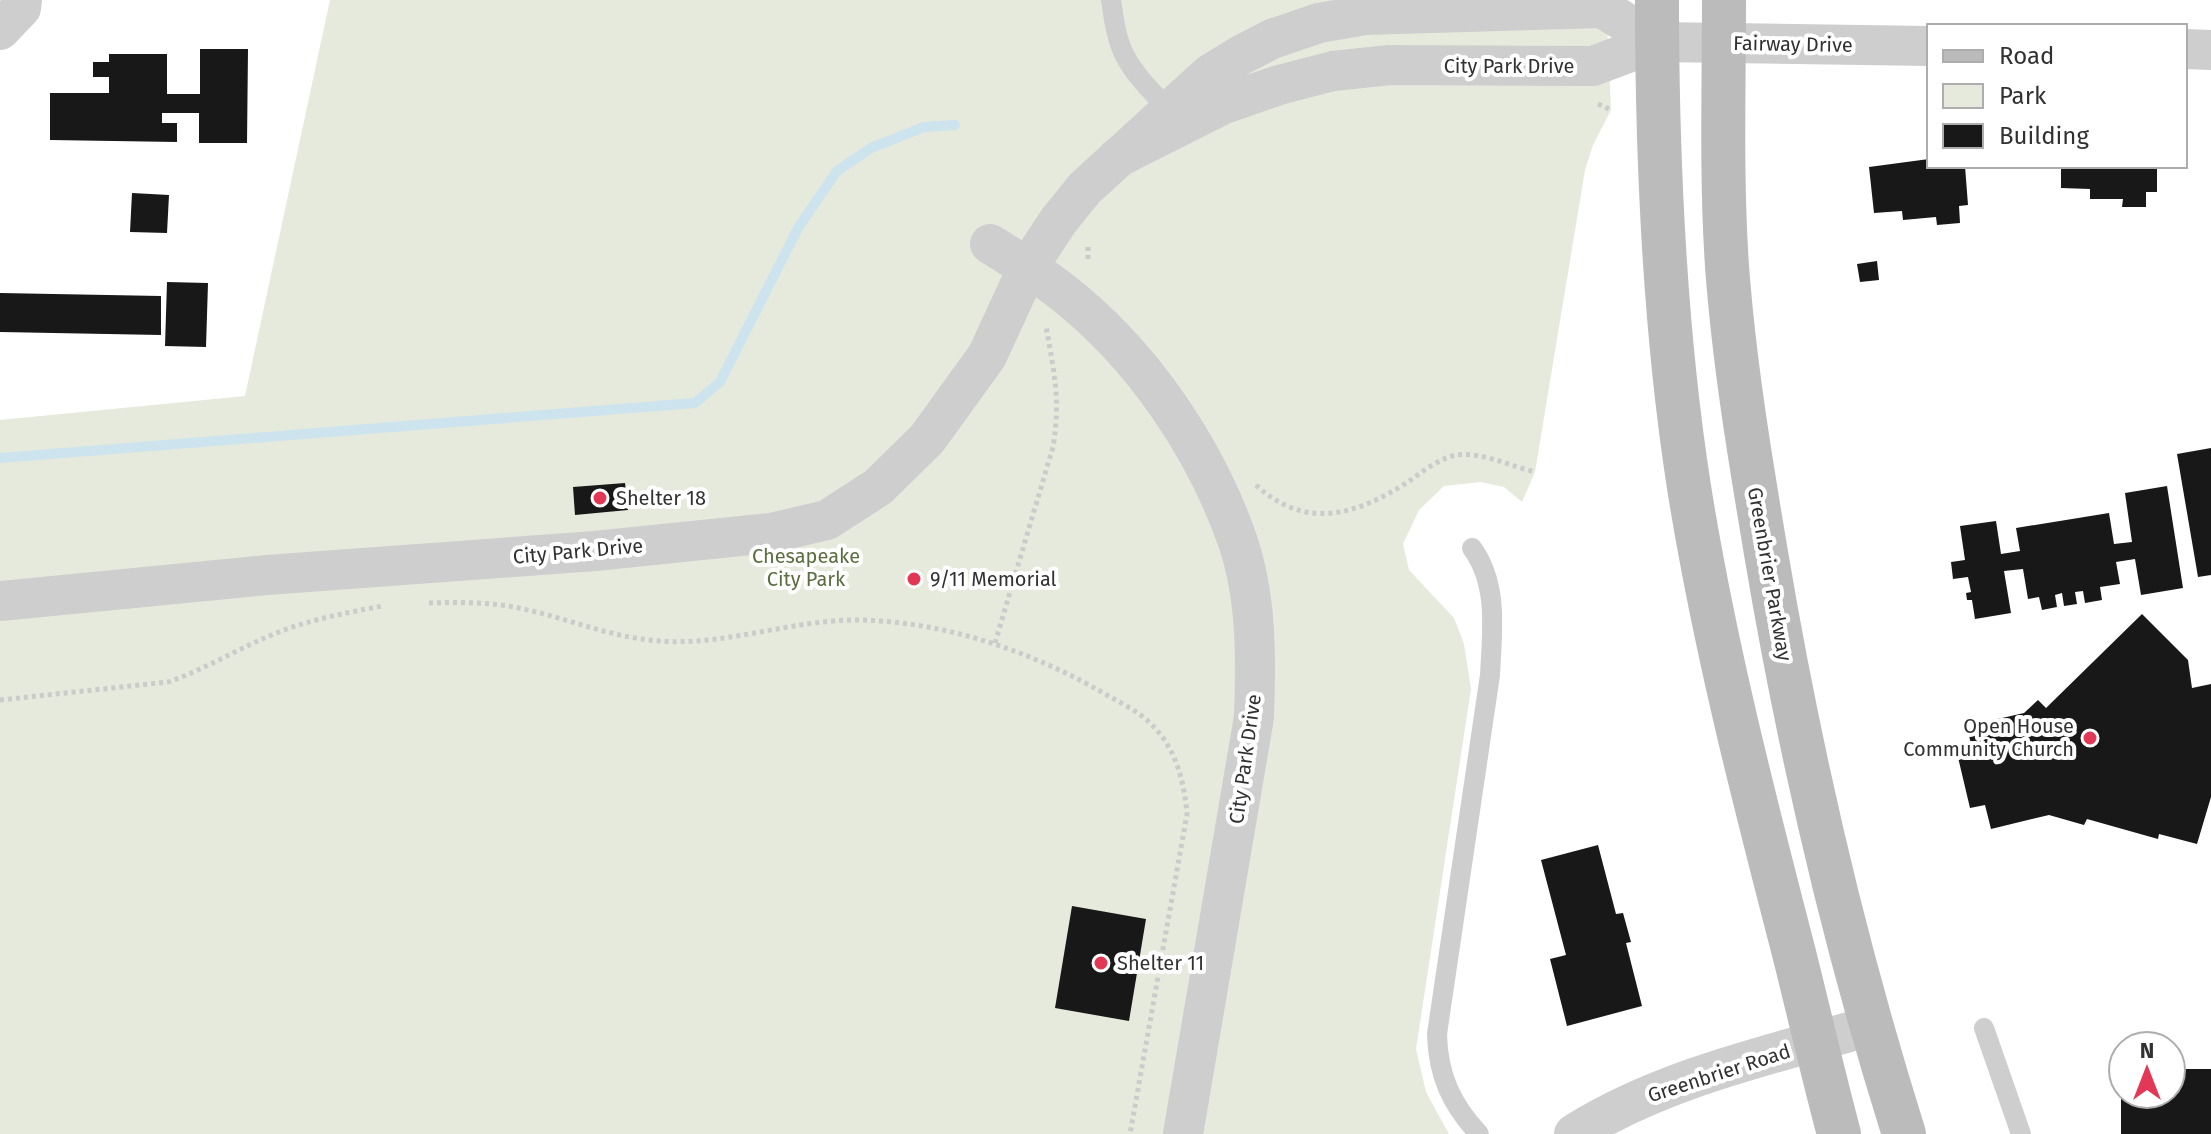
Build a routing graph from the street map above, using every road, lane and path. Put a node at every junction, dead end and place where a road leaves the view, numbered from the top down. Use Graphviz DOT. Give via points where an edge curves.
graph roads {
  1 [pos="22,0"];
  2 [pos="1111,0"];
  3 [pos="1657,21"];
  4 [pos="1724,21"];
  5 [pos="0,30"];
  6 [pos="1927,46"];
  7 [pos="2187,49"];
  8 [pos="2211,50"];
  9 [pos="1596,102"];
  10 [pos="1611,110"];
  11 [pos="1176,118"];
  12 [pos="1093,234"];
  13 [pos="990,244"];
  14 [pos="1088,259"];
  15 [pos="1028,267"];
  16 [pos="1472,548"];
  17 [pos="0,601"];
  18 [pos="396,604"];
  19 [pos="415,604"];
  20 [pos="0,700"];
  21 [pos="1870,1026"];
  22 [pos="1984,1028"];
  23 [pos="1816,1042"];
  24 [pos="1130,1134"];
  25 [pos="1183,1134"];
  26 [pos="1479,1134"];
  27 [pos="1574,1134"];
  28 [pos="1839,1134"];
  29 [pos="1904,1134"];
  30 [pos="2021,1134"];
  1 -- 5 [label="street"];
  2 -- 11 [label="lane" via="1125,56"];
  3 -- 4 [label="street, Fairway Drive"];
  3 -- 11 [label="street, City Park Drive" via="1593,66 1390,65 1333,71"];
  3 -- 11 [label="street, City Park Drive" via="1602,8 1365,15 1319,23 1272,39 1210,74"];
  3 -- 23 [label="main road" via="1662,233 1689,486 1754,796"];
  4 -- 6 [label="street, Fairway Drive"];
  4 -- 21 [label="main road, Greenbrier Parkway" via="1727,266 1749,446 1794,712"];
  7 -- 8 [label="street"];
  9 -- 10 [label="path"];
  11 -- 15 [label="street, City Park Drive" via="1117,158 1085,188"];
  12 -- 14 [label="path"];
  13 -- 15 [label="street, City Park Drive"];
  15 -- 17 [label="street, City Park Drive" via="987,356 927,439 878,487 827,520 771,533 610,549"];
  15 -- 25 [label="street, City Park Drive" via="1110,336 1161,396 1211,477 1247,581 1257,650 1254,717"];
  16 -- 26 [label="lane" via="1491,595 1490,675 1437,1034 1449,1094"];
  18 -- 20 [label="path" via="287,629 168,682"];
  19 -- 24 [label="path" via="518,608 650,640 711,639 797,624 861,620 924,627 1002,645 1092,686 1149,721 1180,772 1187,814"];
  21 -- 23 [label="street, Greenbrier Road"];
  21 -- 29 [label="main road, Greenbrier Parkway"];
  22 -- 30 [label="lane"];
  23 -- 27 [label="street, Greenbrier Road" via="1663,1088"];
  23 -- 28 [label="main road"];
}
